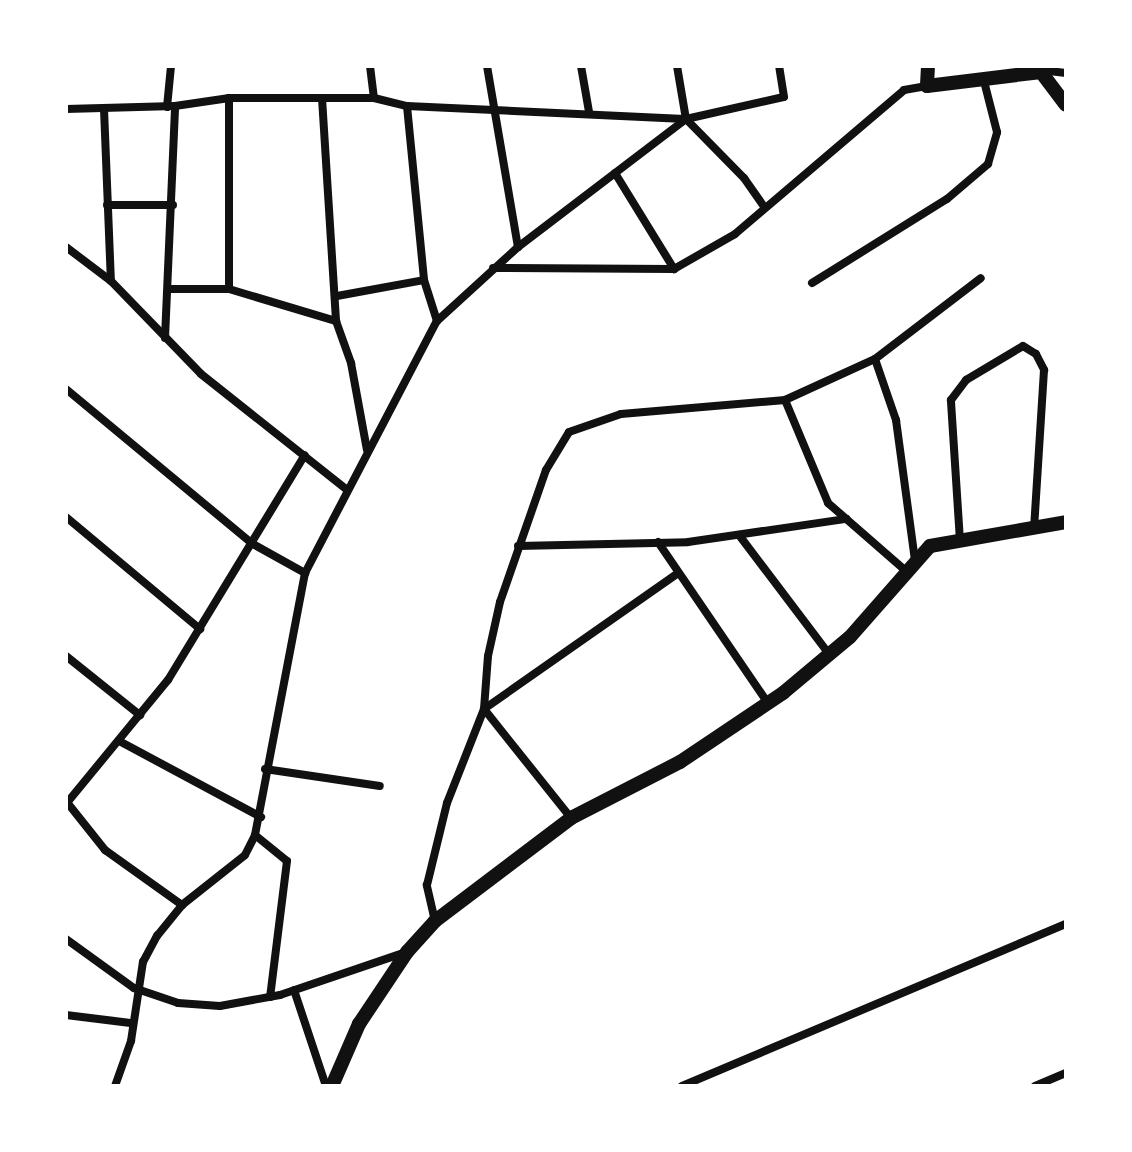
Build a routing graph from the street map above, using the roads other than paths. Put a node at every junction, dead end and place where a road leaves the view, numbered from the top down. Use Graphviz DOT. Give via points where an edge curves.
graph roads {
  1 [pos="171,66"];
  2 [pos="370,66"];
  3 [pos="487,66"];
  4 [pos="581,66"];
  5 [pos="677,66"];
  6 [pos="779,66"];
  7 [pos="928,66"];
  8 [pos="1042,69"];
  9 [pos="1066,73"];
  10 [pos="984,81"];
  11 [pos="927,86"];
  12 [pos="229,98"];
  13 [pos="322,98"];
  14 [pos="374,98"];
  15 [pos="1066,105"];
  16 [pos="171,106"];
  17 [pos="407,106"];
  18 [pos="496,107"];
  19 [pos="66,109"];
  20 [pos="104,109"];
  21 [pos="589,112"];
  22 [pos="686,119"];
  23 [pos="615,173"];
  24 [pos="107,205"];
  25 [pos="173,205"];
  26 [pos="764,207"];
  27 [pos="66,247"];
  28 [pos="518,247"];
  29 [pos="493,268"];
  30 [pos="674,269"];
  31 [pos="981,278"];
  32 [pos="424,280"];
  33 [pos="111,281"];
  34 [pos="812,283"];
  35 [pos="170,289"];
  36 [pos="229,289"];
  37 [pos="337,296"];
  38 [pos="336,321"];
  39 [pos="437,321"];
  40 [pos="165,338"];
  41 [pos="875,359"];
  42 [pos="66,389"];
  43 [pos="785,400"];
  44 [pos="367,450"];
  45 [pos="305,455"];
  46 [pos="345,488"];
  47 [pos="66,517"];
  48 [pos="846,519"];
  49 [pos="1066,522"];
  50 [pos="1034,528"];
  51 [pos="739,535"];
  52 [pos="960,541"];
  53 [pos="658,542"];
  54 [pos="253,544"];
  55 [pos="518,546"];
  56 [pos="911,568"];
  57 [pos="305,573"];
  58 [pos="677,574"];
  59 [pos="200,629"];
  60 [pos="829,654"];
  61 [pos="66,656"];
  62 [pos="768,703"];
  63 [pos="484,709"];
  64 [pos="140,715"];
  65 [pos="121,742"];
  66 [pos="265,769"];
  67 [pos="380,786"];
  68 [pos="66,802"];
  69 [pos="261,817"];
  70 [pos="571,818"];
  71 [pos="255,835"];
  72 [pos="182,905"];
  73 [pos="435,921"];
  74 [pos="1066,924"];
  75 [pos="66,939"];
  76 [pos="407,952"];
  77 [pos="138,989"];
  78 [pos="294,990"];
  79 [pos="270,997"];
  80 [pos="66,1015"];
  81 [pos="131,1023"];
  82 [pos="1066,1073"];
  83 [pos="115,1086"];
  84 [pos="329,1086"];
  85 [pos="682,1086"];
  86 [pos="1035,1086"];
  1 -- 16 [label="street"];
  2 -- 14 [label="street"];
  3 -- 18 [label="street"];
  4 -- 21 [label="street"];
  5 -- 22 [label="street"];
  6 -- 22 [label="street" via="784,97"];
  7 -- 11 [label="street"];
  8 -- 9 [label="street"];
  8 -- 10 [label="street"];
  8 -- 15 [label="street"];
  10 -- 11 [label="street"];
  10 -- 34 [label="street" via="997,132 988,164 947,199"];
  11 -- 26 [label="street" via="904,90"];
  12 -- 13 [label="street"];
  12 -- 16 [label="street"];
  12 -- 36 [label="street"];
  13 -- 14 [label="street"];
  13 -- 37 [label="street"];
  14 -- 17 [label="street"];
  16 -- 20 [label="street"];
  16 -- 25 [label="street"];
  17 -- 18 [label="street"];
  17 -- 32 [label="street"];
  18 -- 21 [label="street"];
  18 -- 28 [label="street"];
  19 -- 20 [label="street"];
  20 -- 24 [label="street"];
  21 -- 22 [label="street"];
  22 -- 23 [label="street"];
  22 -- 26 [label="street" via="744,178"];
  23 -- 28 [label="street"];
  23 -- 30 [label="street"];
  24 -- 25 [label="street"];
  24 -- 33 [label="street"];
  25 -- 35 [label="street"];
  26 -- 30 [label="street" via="735,234"];
  27 -- 33 [label="street"];
  28 -- 29 [label="street"];
  29 -- 30 [label="street"];
  29 -- 39 [label="street"];
  31 -- 41 [label="street"];
  32 -- 37 [label="street"];
  32 -- 39 [label="street"];
  33 -- 40 [label="street"];
  35 -- 36 [label="street"];
  35 -- 40 [label="street"];
  36 -- 38 [label="street"];
  37 -- 38 [label="street"];
  38 -- 44 [label="street" via="351,363"];
  39 -- 44 [label="street"];
  40 -- 45 [label="street" via="201,374"];
  41 -- 43 [label="street"];
  41 -- 56 [label="street" via="896,420"];
  42 -- 54 [label="street"];
  43 -- 48 [label="street" via="828,503"];
  43 -- 55 [label="street" via="621,414 569,432 546,470"];
  44 -- 46 [label="street"];
  45 -- 46 [label="street"];
  45 -- 54 [label="street"];
  46 -- 57 [label="street"];
  47 -- 59 [label="street"];
  48 -- 51 [label="street"];
  48 -- 56 [label="street"];
  49 -- 50 [label="street"];
  50 -- 52 [label="street"];
  50 -- 52 [label="street" via="1044,370 1036,354 1023,346 966,380 951,400"];
  51 -- 53 [label="street"];
  51 -- 60 [label="street"];
  52 -- 56 [label="street" via="930,546"];
  53 -- 55 [label="street"];
  53 -- 58 [label="street"];
  54 -- 57 [label="street"];
  54 -- 59 [label="street"];
  55 -- 63 [label="street" via="488,656"];
  56 -- 60 [label="street"];
  57 -- 66 [label="street"];
  58 -- 62 [label="street"];
  58 -- 63 [label="street"];
  59 -- 64 [label="street"];
  60 -- 62 [label="street"];
  61 -- 64 [label="street"];
  62 -- 70 [label="street" via="680,762"];
  63 -- 70 [label="street"];
  63 -- 73 [label="street" via="447,803 427,885"];
  64 -- 65 [label="street"];
  65 -- 68 [label="street"];
  65 -- 69 [label="street"];
  66 -- 67 [label="street"];
  66 -- 69 [label="street"];
  68 -- 72 [label="street" via="105,850"];
  69 -- 71 [label="street"];
  70 -- 73 [label="street"];
  71 -- 72 [label="street" via="245,855"];
  71 -- 79 [label="street" via="287,861"];
  72 -- 77 [label="street" via="143,962"];
  73 -- 76 [label="street"];
  74 -- 85 [label="street"];
  75 -- 77 [label="street"];
  76 -- 78 [label="street"];
  76 -- 84 [label="street" via="359,1024"];
  77 -- 79 [label="street" via="178,1003 220,1006"];
  77 -- 81 [label="street"];
  78 -- 79 [label="street"];
  78 -- 84 [label="street"];
  80 -- 81 [label="street"];
  81 -- 83 [label="street" via="131,1041"];
  82 -- 86 [label="street"];
}
